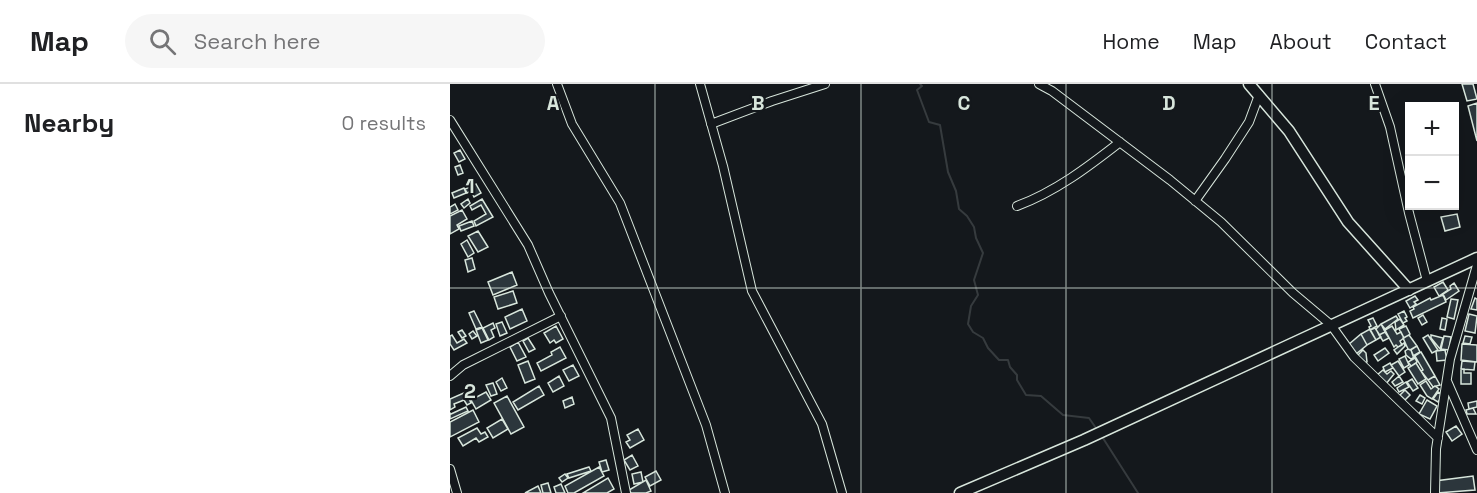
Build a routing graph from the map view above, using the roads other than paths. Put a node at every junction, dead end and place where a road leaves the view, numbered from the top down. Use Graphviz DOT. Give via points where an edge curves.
graph roads {
  1 [pos="557,84"];
  2 [pos="700,84"];
  3 [pos="825,84"];
  4 [pos="1039,84"];
  5 [pos="1249,84"];
  6 [pos="1375,84"];
  7 [pos="1259,95"];
  8 [pos="450,120"];
  9 [pos="711,124"];
  10 [pos="1120,142"];
  11 [pos="1195,201"];
  12 [pos="1017,206"];
  13 [pos="1477,258"];
  14 [pos="1477,266"];
  15 [pos="1427,281"];
  16 [pos="1409,290"];
  17 [pos="561,316"];
  18 [pos="1331,326"];
  19 [pos="450,376"];
  20 [pos="1447,381"];
  21 [pos="1438,438"];
  22 [pos="1477,450"];
  23 [pos="450,469"];
  24 [pos="457,493"];
  25 [pos="626,493"];
  26 [pos="725,493"];
  27 [pos="842,493"];
  28 [pos="960,493"];
  29 [pos="1435,493"];
  1 -- 26 [label="street" via="572,124 620,203 706,425"];
  2 -- 9 [label="street"];
  3 -- 9 [label="street"];
  4 -- 10 [label="street"];
  5 -- 7 [label="main road"];
  6 -- 15 [label="street" via="1390,127"];
  7 -- 11 [label="street" via="1249,122"];
  7 -- 16 [label="main road" via="1289,131 1348,222"];
  8 -- 17 [label="street" via="528,245"];
  9 -- 27 [label="street" via="752,291 822,424"];
  10 -- 11 [label="street"];
  10 -- 12 [label="street" via="1084,170"];
  11 -- 18 [label="street"];
  13 -- 15 [label="main road"];
  14 -- 20 [label="street"];
  15 -- 16 [label="main road"];
  16 -- 18 [label="main road"];
  17 -- 19 [label="street" via="463,364"];
  17 -- 25 [label="street" via="611,418"];
  18 -- 21 [label="street" via="1354,357"];
  18 -- 28 [label="main road"];
  20 -- 21 [label="street"];
  20 -- 22 [label="street"];
  21 -- 29 [label="street"];
  23 -- 24 [label="street"];
}
